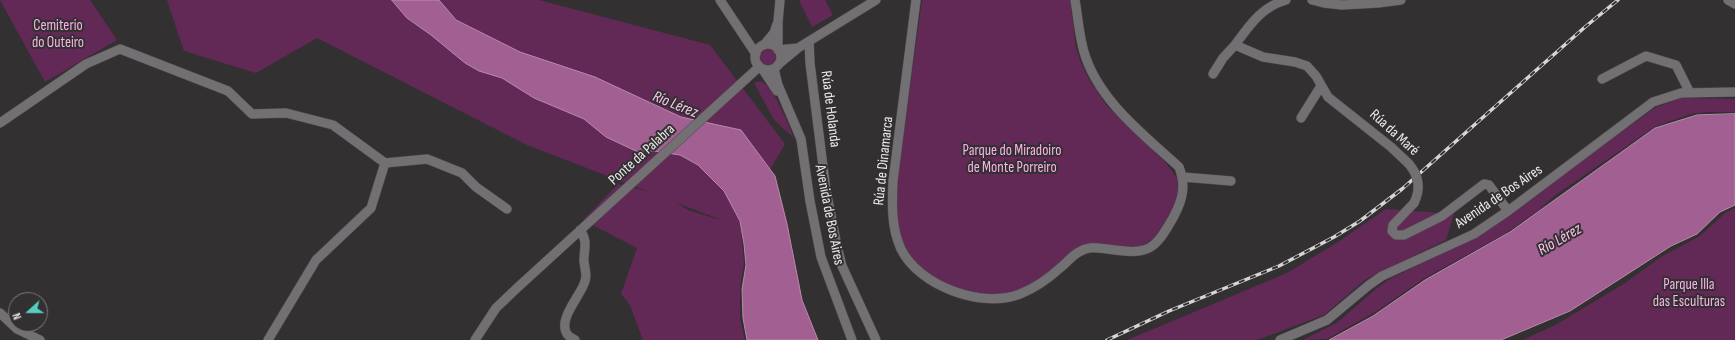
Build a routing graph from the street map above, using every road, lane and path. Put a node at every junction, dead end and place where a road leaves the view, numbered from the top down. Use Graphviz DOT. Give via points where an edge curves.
graph roads {
  1 [pos="720,0"];
  2 [pos="780,0"];
  3 [pos="876,0"];
  4 [pos="916,0"];
  5 [pos="1075,0"];
  6 [pos="1286,0"];
  7 [pos="1312,0"];
  8 [pos="1401,0"];
  9 [pos="1728,0"];
  10 [pos="1376,1"];
  11 [pos="1324,2"];
  12 [pos="1735,4"];
  13 [pos="778,22"];
  14 [pos="779,33"];
  15 [pos="809,41"];
  16 [pos="764,45"];
  17 [pos="1235,45"];
  18 [pos="778,50"];
  19 [pos="794,51"];
  20 [pos="756,54"];
  21 [pos="810,63"];
  22 [pos="777,66"];
  23 [pos="761,68"];
  24 [pos="1213,74"];
  25 [pos="1602,79"];
  26 [pos="1321,86"];
  27 [pos="1735,92"];
  28 [pos="1690,93"];
  29 [pos="792,116"];
  30 [pos="1301,118"];
  31 [pos="0,122"];
  32 [pos="385,163"];
  33 [pos="1183,177"];
  34 [pos="1231,181"];
  35 [pos="507,209"];
  36 [pos="1508,211"];
  37 [pos="580,230"];
  38 [pos="0,313"];
  39 [pos="40,340"];
  40 [pos="268,340"];
  41 [pos="475,340"];
  42 [pos="575,340"];
  43 [pos="852,340"];
  44 [pos="876,340"];
  45 [pos="1280,340"];
  1 -- 20 [label="street"];
  2 -- 13 [label="street"];
  3 -- 15 [label="street"];
  4 -- 33 [label="street, Rúa de Dinamarca" via="892,202 893,218 901,249 924,275 944,288 971,296 1007,298 1044,282 1086,248 1130,252 1148,249 1163,236 1178,209 1184,188"];
  5 -- 33 [label="street" via="1084,52 1102,90 1179,167"];
  6 -- 17 [label="street" via="1272,5 1260,14"];
  7 -- 11 [label="street"];
  8 -- 10 [label="street"];
  9 -- 12 [label="street"];
  10 -- 11 [label="street" via="1342,5"];
  13 -- 14 [label="street"];
  13 -- 16 [label="street" via="774,33"];
  14 -- 18 [label="street"];
  14 -- 19 [label="street, Rúa de Holanda"];
  15 -- 19 [label="street"];
  15 -- 21 [label="street, Rúa de Holanda"];
  16 -- 18 [label="street" via="772,45"];
  16 -- 20 [label="street"];
  17 -- 24 [label="street"];
  17 -- 26 [label="street, Rúa da Maré" via="1263,57 1304,64 1313,72"];
  18 -- 19 [label="street"];
  18 -- 22 [label="street" via="781,56"];
  19 -- 21 [label="street, Rúa de Holanda" via="806,56"];
  19 -- 22 [label="street"];
  20 -- 23 [label="street" via="756,61"];
  21 -- 44 [label="street, Rúa de Holanda" via="826,190 836,246"];
  22 -- 23 [label="street"];
  22 -- 29 [label="street, Avenida de Bos Aires" via="778,85"];
  23 -- 29 [label="street, Avenida de Bos Aires"];
  23 -- 37 [label="street, Ponte da Palabra"];
  25 -- 28 [label="street" via="1646,56 1676,66"];
  26 -- 30 [label="street"];
  26 -- 36 [label="street, Rúa da Maré, bridge" via="1332,100 1381,138 1414,170 1418,194 1414,203 1392,225 1392,231 1396,235 1404,235 1442,216 1484,184 1489,185"];
  27 -- 28 [label="street, Avenida de Bos Aires"];
  28 -- 36 [label="street, Avenida de Bos Aires" via="1681,93 1653,102"];
  29 -- 43 [label="street, Avenida de Bos Aires" via="801,139 821,257"];
  31 -- 32 [label="street" via="86,64 120,48 228,91 252,114 286,114 333,124"];
  32 -- 35 [label="street" via="427,159 462,173 476,187"];
  32 -- 40 [label="street" via="371,208 316,260"];
  33 -- 34 [label="street"];
  36 -- 45 [label="street, Avenida de Bos Aires" via="1474,234 1382,276 1322,323"];
  37 -- 41 [label="street, Ponte da Palabra" via="496,308"];
  37 -- 42 [label="street" via="585,239 586,277 582,290 571,305 565,328"];
  38 -- 39 [label="street" via="17,329"];
}
